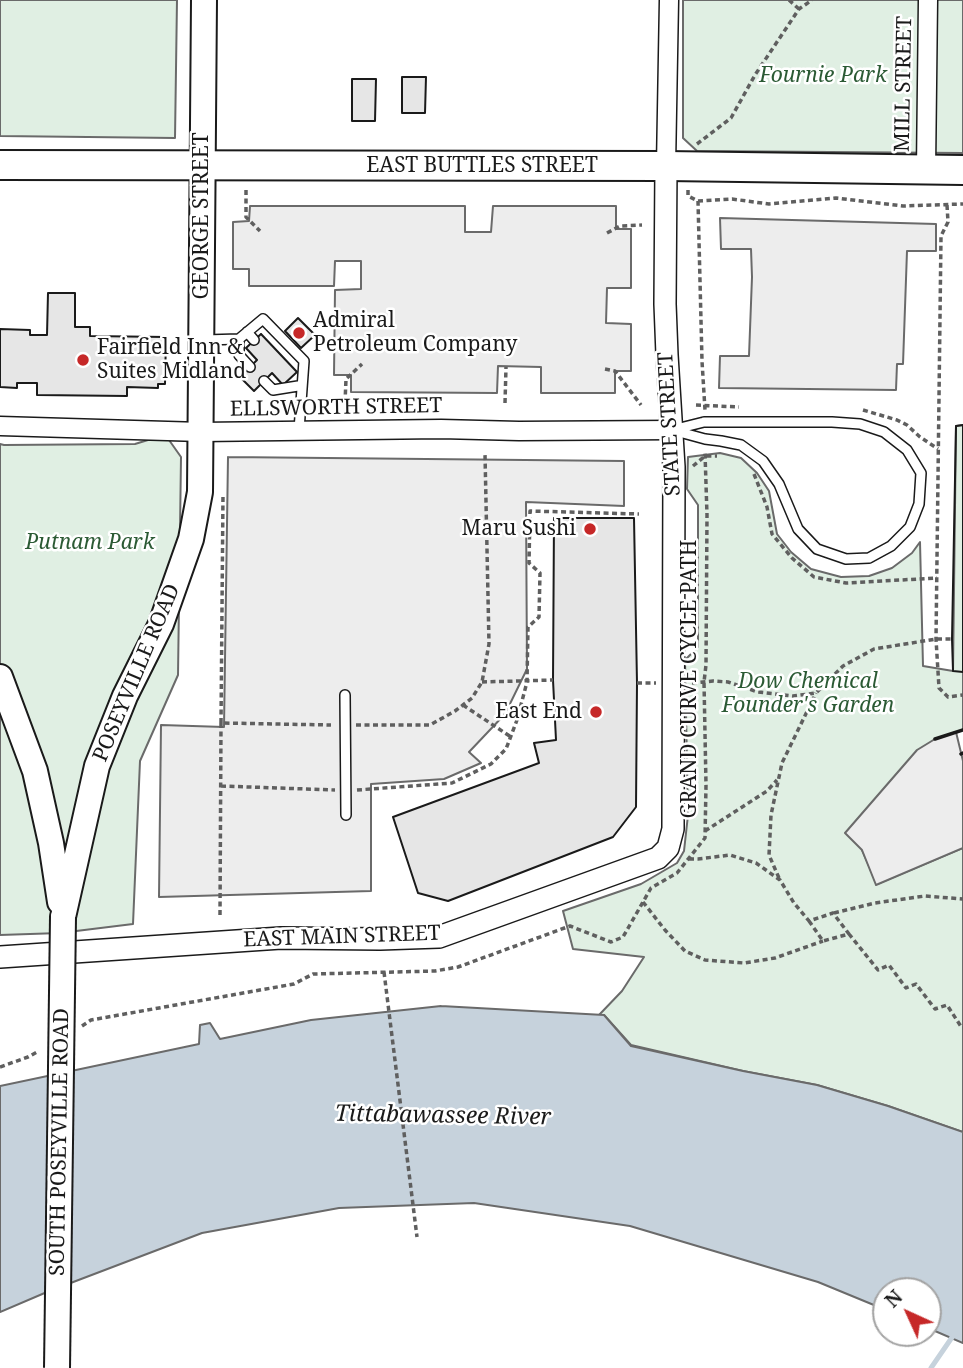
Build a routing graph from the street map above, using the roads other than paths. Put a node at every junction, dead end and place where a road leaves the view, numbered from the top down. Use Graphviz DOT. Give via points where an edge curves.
graph roads {
  1 [pos="204,0"];
  2 [pos="669,0"];
  3 [pos="928,0"];
  4 [pos="0,165"];
  5 [pos="202,166"];
  6 [pos="677,166"];
  7 [pos="926,169"];
  8 [pos="963,170"];
  9 [pos="247,332"];
  10 [pos="239,339"];
  11 [pos="201,341"];
  12 [pos="254,341"];
  13 [pos="250,367"];
  14 [pos="290,379"];
  15 [pos="264,381"];
  16 [pos="300,388"];
  17 [pos="0,426"];
  18 [pos="299,430"];
  19 [pos="672,430"];
  20 [pos="201,432"];
  21 [pos="0,677"];
  22 [pos="345,695"];
  23 [pos="346,816"];
  24 [pos="668,848"];
  25 [pos="63,917"];
  26 [pos="0,957"];
  27 [pos="57,1368"];
  1 -- 5 [label="main road, GEORGE STREET"];
  2 -- 6 [label="street, STATE STREET"];
  3 -- 7 [label="street, MILL STREET"];
  4 -- 5 [label="highway, EAST BUTTLES STREET"];
  5 -- 6 [label="highway, EAST BUTTLES STREET"];
  5 -- 11 [label="main road, GEORGE STREET"];
  6 -- 7 [label="highway, EAST BUTTLES STREET"];
  6 -- 19 [label="street, STATE STREET" via="665,304"];
  7 -- 8 [label="highway, EAST BUTTLES STREET"];
  9 -- 10 [label="lane"];
  9 -- 12 [label="lane"];
  9 -- 16 [label="lane" via="263,319 304,361"];
  10 -- 11 [label="lane"];
  10 -- 13 [label="lane" via="239,355"];
  11 -- 20 [label="main road, GEORGE STREET"];
  14 -- 16 [label="lane"];
  15 -- 16 [label="lane" via="273,390"];
  16 -- 18 [label="lane"];
  17 -- 20 [label="street, ELLSWORTH STREET"];
  18 -- 19 [label="street, ELLSWORTH STREET"];
  18 -- 20 [label="street, ELLSWORTH STREET"];
  19 -- 19 [label="lane" via="704,422 860,424 884,432 907,450 921,473 919,503 910,527 891,546 869,558 846,559 817,549 798,529 779,484 763,461 741,445"];
  19 -- 24 [label="street, STATE STREET" via="673,829"];
  20 -- 25 [label="main road, POSEYVILLE ROAD" via="200,492 191,539 161,624 97,766"];
  21 -- 25 [label="main road" via="34,771"];
  22 -- 23 [label="lane"];
  24 -- 26 [label="street, EAST MAIN STREET" via="658,858 439,937 281,938"];
  25 -- 27 [label="main road, SOUTH POSEYVILLE ROAD, bridge"];
}
